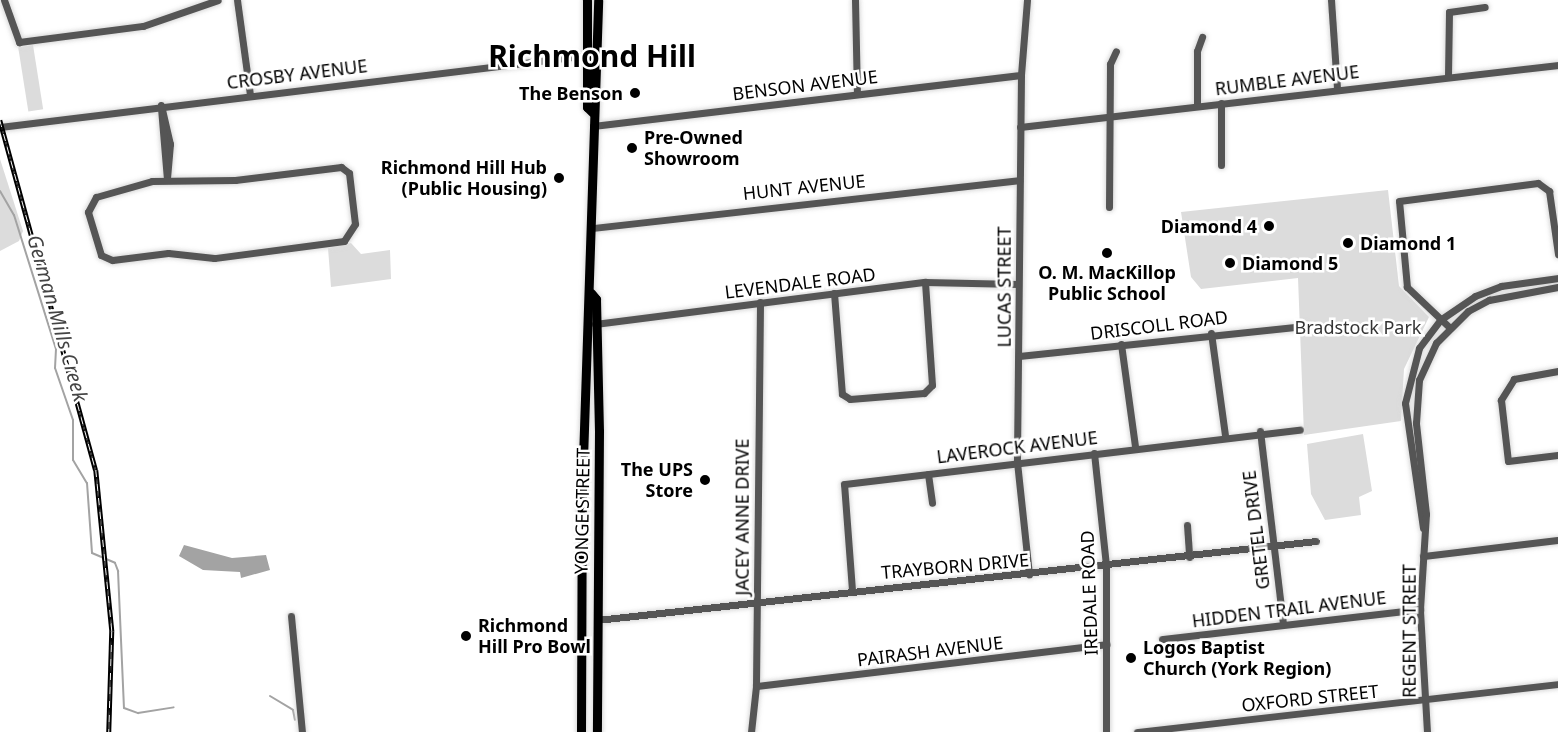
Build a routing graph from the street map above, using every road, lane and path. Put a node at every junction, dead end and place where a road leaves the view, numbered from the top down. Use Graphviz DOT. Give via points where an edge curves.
graph roads {
  1 [pos="4,0"];
  2 [pos="218,0"];
  3 [pos="237,0"];
  4 [pos="587,0"];
  5 [pos="598,0"];
  6 [pos="855,0"];
  7 [pos="1026,0"];
  8 [pos="1331,0"];
  9 [pos="1485,7"];
  10 [pos="1202,38"];
  11 [pos="1116,51"];
  12 [pos="598,53"];
  13 [pos="587,55"];
  14 [pos="1558,65"];
  15 [pos="1021,75"];
  16 [pos="1448,76"];
  17 [pos="1337,89"];
  18 [pos="857,94"];
  19 [pos="250,95"];
  20 [pos="1221,103"];
  21 [pos="161,105"];
  22 [pos="1197,105"];
  23 [pos="593,113"];
  24 [pos="1109,116"];
  25 [pos="593,126"];
  26 [pos="0,127"];
  27 [pos="1020,127"];
  28 [pos="1221,165"];
  29 [pos="167,179"];
  30 [pos="1019,180"];
  31 [pos="1109,207"];
  32 [pos="593,228"];
  33 [pos="1558,254"];
  34 [pos="1558,278"];
  35 [pos="925,282"];
  36 [pos="1018,284"];
  37 [pos="1558,287"];
  38 [pos="591,293"];
  39 [pos="834,293"];
  40 [pos="760,302"];
  41 [pos="1440,320"];
  42 [pos="597,324"];
  43 [pos="586,325"];
  44 [pos="1304,326"];
  45 [pos="1448,326"];
  46 [pos="1211,333"];
  47 [pos="1121,344"];
  48 [pos="1019,356"];
  49 [pos="1558,371"];
  50 [pos="1300,430"];
  51 [pos="1260,431"];
  52 [pos="1225,435"];
  53 [pos="1135,446"];
  54 [pos="1094,453"];
  55 [pos="1558,455"];
  56 [pos="1017,462"];
  57 [pos="928,474"];
  58 [pos="932,503"];
  59 [pos="1186,525"];
  60 [pos="1424,530"];
  61 [pos="1558,540"];
  62 [pos="1316,541"];
  63 [pos="1272,547"];
  64 [pos="1423,556"];
  65 [pos="1189,557"];
  66 [pos="1106,566"];
  67 [pos="1029,574"];
  68 [pos="852,590"];
  69 [pos="758,600"];
  70 [pos="1420,609"];
  71 [pos="291,616"];
  72 [pos="597,620"];
  73 [pos="1283,624"];
  74 [pos="1162,639"];
  75 [pos="1106,644"];
  76 [pos="1558,684"];
  77 [pos="756,686"];
  78 [pos="1423,700"];
  79 [pos="302,732"];
  80 [pos="581,732"];
  81 [pos="597,732"];
  82 [pos="751,732"];
  83 [pos="1106,732"];
  84 [pos="1137,732"];
  85 [pos="1427,732"];
  1 -- 2 [label="street" via="19,42 143,26"];
  3 -- 19 [label="street"];
  4 -- 13 [label="main road, YONGE STREET"];
  5 -- 12 [label="main road, YONGE STREET"];
  6 -- 18 [label="street"];
  7 -- 15 [label="street, LUCAS STREET"];
  8 -- 17 [label="street"];
  9 -- 16 [label="street" via="1449,12"];
  10 -- 22 [label="street" via="1197,51"];
  11 -- 24 [label="street" via="1110,64"];
  12 -- 13 [label="street, CROSBY AVENUE"];
  12 -- 23 [label="main road, YONGE STREET" via="598,106"];
  13 -- 19 [label="street, CROSBY AVENUE"];
  13 -- 23 [label="main road, YONGE STREET" via="587,106"];
  14 -- 16 [label="street, RUMBLE AVENUE"];
  15 -- 18 [label="street, BENSON AVENUE"];
  15 -- 27 [label="street, LUCAS STREET"];
  16 -- 17 [label="street, RUMBLE AVENUE"];
  17 -- 20 [label="street, RUMBLE AVENUE"];
  18 -- 25 [label="street, BENSON AVENUE"];
  19 -- 21 [label="street, CROSBY AVENUE"];
  20 -- 22 [label="street, RUMBLE AVENUE"];
  20 -- 28 [label="street"];
  21 -- 26 [label="street, CROSBY AVENUE"];
  21 -- 29 [label="street"];
  22 -- 24 [label="street, RUMBLE AVENUE"];
  23 -- 25 [label="main road, YONGE STREET"];
  24 -- 27 [label="street, RUMBLE AVENUE"];
  24 -- 31 [label="street"];
  25 -- 32 [label="main road, YONGE STREET"];
  27 -- 30 [label="street, LUCAS STREET"];
  29 -- 29 [label="street" via="91,202 102,255 112,260 168,253 214,258 344,242 355,224 349,174 340,166 235,180"];
  30 -- 32 [label="street, HUNT AVENUE"];
  30 -- 36 [label="street, LUCAS STREET"];
  32 -- 38 [label="main road, YONGE STREET"];
  33 -- 41 [label="street" via="1549,191 1538,183 1399,201 1407,287"];
  34 -- 41 [label="street, REGENT STREET" via="1501,286"];
  35 -- 36 [label="street, LEVENDALE ROAD"];
  35 -- 39 [label="street, LEVENDALE ROAD"];
  35 -- 39 [label="street" via="932,385 924,393 850,399 842,394"];
  36 -- 48 [label="street, LUCAS STREET"];
  37 -- 45 [label="street, REGENT STREET" via="1489,300"];
  38 -- 42 [label="main road, YONGE STREET"];
  38 -- 43 [label="main road, YONGE STREET"];
  39 -- 40 [label="street, LEVENDALE ROAD"];
  40 -- 42 [label="street, LEVENDALE ROAD"];
  40 -- 69 [label="street, JACEY ANNE DRIVE"];
  41 -- 45 [label="street"];
  41 -- 60 [label="street, REGENT STREET" via="1419,348 1406,386 1407,434"];
  42 -- 43 [label="street, LEVENDALE ROAD"];
  42 -- 72 [label="main road, YONGE STREET"];
  43 -- 80 [label="main road, YONGE STREET"];
  44 -- 46 [label="street, DRISCOLL ROAD"];
  45 -- 60 [label="street, REGENT STREET" via="1424,365 1415,405"];
  46 -- 47 [label="street, DRISCOLL ROAD"];
  46 -- 52 [label="street"];
  47 -- 48 [label="street, DRISCOLL ROAD"];
  47 -- 53 [label="street"];
  48 -- 56 [label="street, LUCAS STREET"];
  49 -- 55 [label="street" via="1514,379 1501,400 1508,461"];
  50 -- 51 [label="street, LAVEROCK AVENUE"];
  51 -- 52 [label="street, LAVEROCK AVENUE"];
  51 -- 63 [label="street, GRETEL DRIVE"];
  52 -- 53 [label="street, LAVEROCK AVENUE"];
  53 -- 54 [label="street, LAVEROCK AVENUE"];
  54 -- 56 [label="street, LAVEROCK AVENUE"];
  54 -- 66 [label="street, IREDALE ROAD"];
  56 -- 57 [label="street, LAVEROCK AVENUE"];
  56 -- 67 [label="street, LUCAS STREET"];
  57 -- 58 [label="street"];
  57 -- 68 [label="street, LAVEROCK AVENUE" via="844,484"];
  59 -- 65 [label="street"];
  60 -- 64 [label="street, REGENT STREET"];
  61 -- 64 [label="street"];
  62 -- 63 [label="street, TRAYBORN DRIVE"];
  63 -- 65 [label="street, TRAYBORN DRIVE"];
  63 -- 73 [label="street, GRETEL DRIVE"];
  64 -- 70 [label="street, REGENT STREET"];
  65 -- 66 [label="street, TRAYBORN DRIVE"];
  66 -- 67 [label="street, TRAYBORN DRIVE"];
  66 -- 75 [label="street, IREDALE ROAD"];
  67 -- 68 [label="street, TRAYBORN DRIVE" via="930,587"];
  68 -- 69 [label="street, TRAYBORN DRIVE"];
  69 -- 72 [label="street, TRAYBORN DRIVE"];
  69 -- 77 [label="street, JACEY ANNE DRIVE"];
  70 -- 73 [label="street, HIDDEN TRAIL AVENUE"];
  70 -- 78 [label="street, REGENT STREET"];
  71 -- 79 [label="street"];
  72 -- 81 [label="main road, YONGE STREET"];
  73 -- 74 [label="street, HIDDEN TRAIL AVENUE"];
  75 -- 77 [label="street, PAIRASH AVENUE"];
  75 -- 83 [label="street, IREDALE ROAD"];
  76 -- 78 [label="street, OXFORD STREET"];
  77 -- 82 [label="street, JACEY ANNE DRIVE"];
  78 -- 84 [label="street, OXFORD STREET"];
  78 -- 85 [label="street, REGENT STREET"];
}
